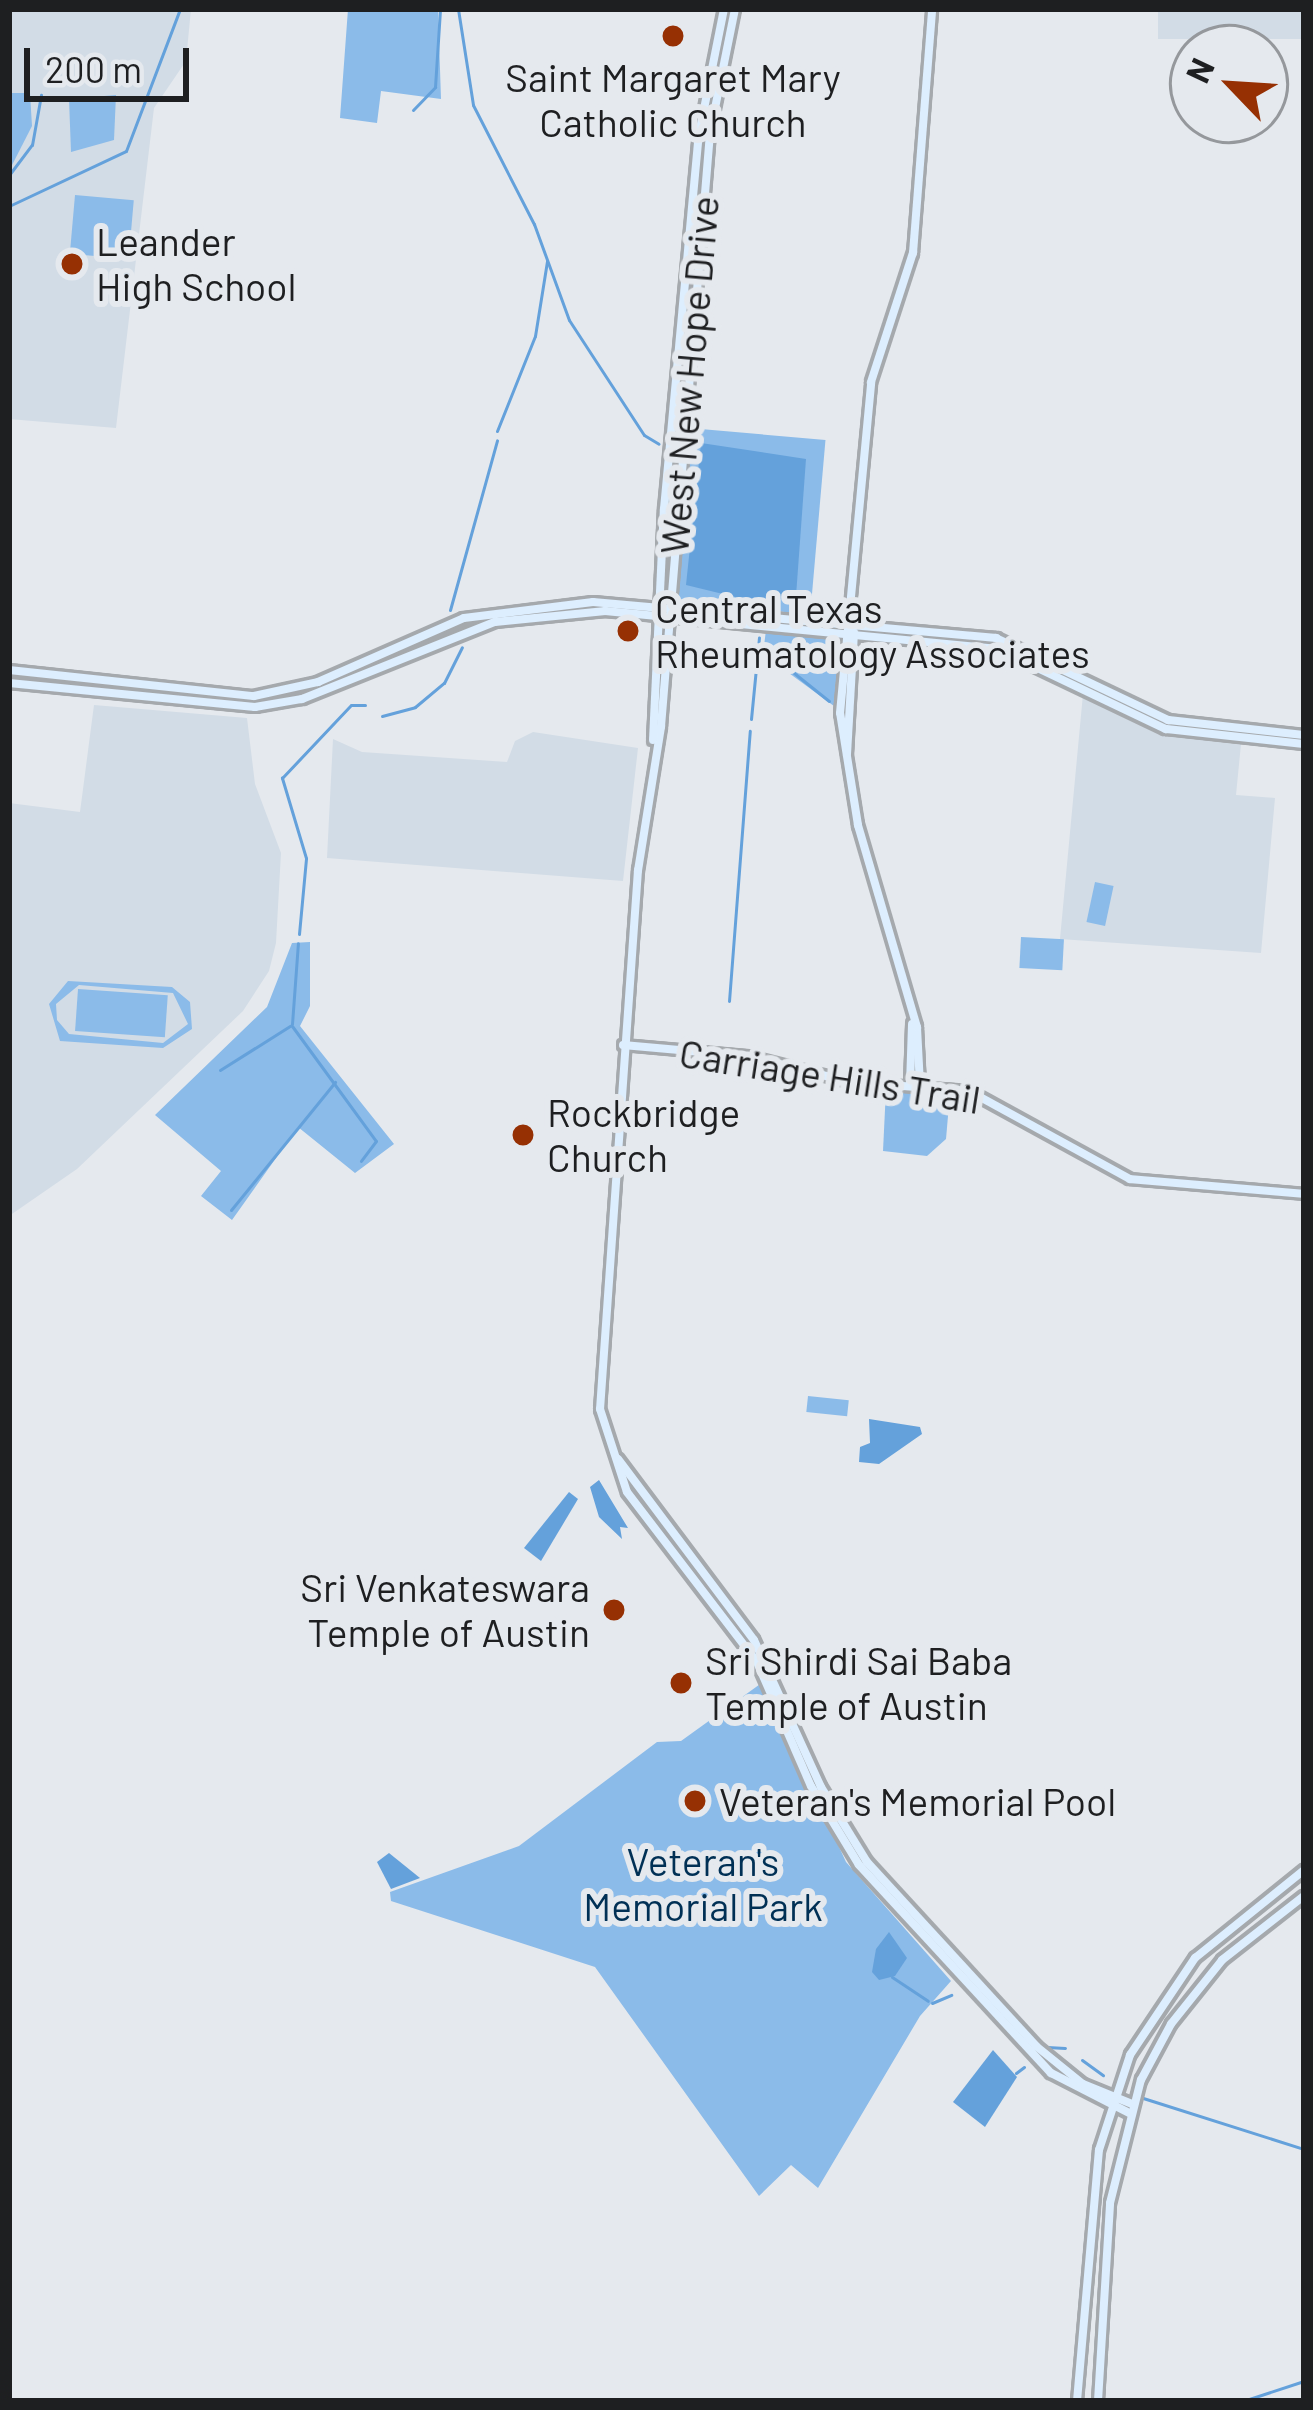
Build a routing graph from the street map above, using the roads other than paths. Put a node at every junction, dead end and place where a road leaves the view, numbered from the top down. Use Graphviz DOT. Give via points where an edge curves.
graph roads {
  1 [pos="724,9"];
  2 [pos="735,9"];
  3 [pos="932,9"];
  4 [pos="668,472"];
  5 [pos="676,519"];
  6 [pos="664,612"];
  7 [pos="852,631"];
  8 [pos="9,670"];
  9 [pos="9,683"];
  10 [pos="1304,734"];
  11 [pos="1304,744"];
  12 [pos="623,1045"];
  13 [pos="915,1085"];
  14 [pos="1304,1194"];
  15 [pos="1304,1870"];
  16 [pos="1304,1896"];
  17 [pos="1112,2102"];
  18 [pos="1131,2109"];
  19 [pos="1080,2354"];
  20 [pos="1102,2355"];
  21 [pos="1077,2401"];
  22 [pos="1098,2401"];
  1 -- 4 [label="main road, West New Hope Drive" via="699,134"];
  2 -- 5 [label="main road, West New Hope Drive" via="710,133"];
  3 -- 7 [label="main road" via="913,253 871,382"];
  4 -- 5 [label="main road"];
  4 -- 6 [label="main road, West New Hope Drive"];
  5 -- 6 [label="main road, West New Hope Drive"];
  6 -- 7 [label="main road"];
  6 -- 8 [label="main road" via="554,603 464,618 318,682 254,696"];
  6 -- 9 [label="main road" via="495,622 302,699 255,707"];
  6 -- 12 [label="main road, West New Hope Drive"];
  7 -- 10 [label="main road" via="996,638 1168,720"];
  7 -- 11 [label="main road" via="998,649 1166,729"];
  7 -- 13 [label="main road" via="847,767 912,1024"];
  12 -- 13 [label="main road, Carriage Hills Trail"];
  12 -- 17 [label="main road, West New Hope Drive" via="598,1362 611,1448 638,1509 757,1663 811,1786 859,1865 1033,2056"];
  13 -- 14 [label="main road, Carriage Hills Trail" via="982,1096 1130,1179"];
  15 -- 17 [label="main road" via="1195,1958 1149,2020"];
  16 -- 18 [label="main road" via="1257,1928 1195,1991 1155,2050"];
  17 -- 18 [label="main road, West New Hope Drive"];
  17 -- 19 [label="main road" via="1093,2194"];
  18 -- 20 [label="main road" via="1111,2203"];
  19 -- 20 [label="main road"];
  19 -- 21 [label="main road"];
  20 -- 22 [label="main road"];
}
